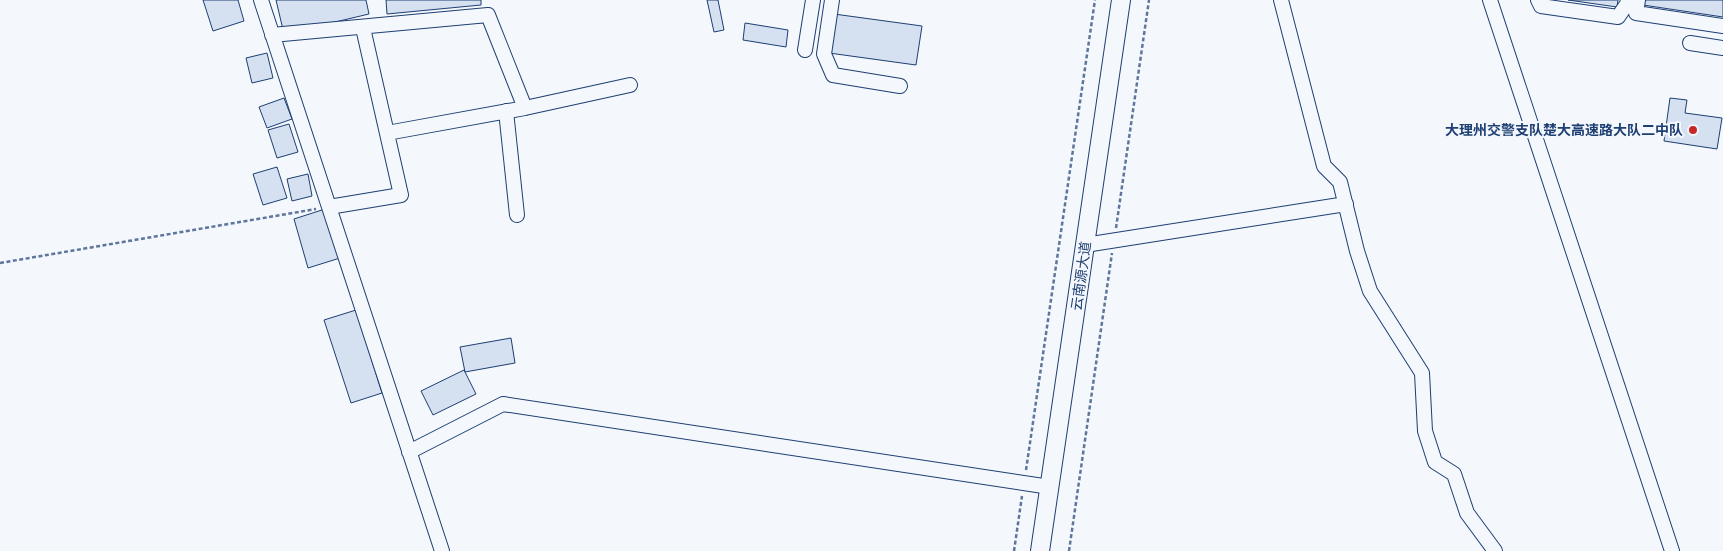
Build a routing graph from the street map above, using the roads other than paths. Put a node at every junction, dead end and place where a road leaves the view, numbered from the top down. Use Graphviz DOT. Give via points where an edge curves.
graph roads {
  1 [pos="261,0"];
  2 [pos="813,0"];
  3 [pos="832,0"];
  4 [pos="1121,0"];
  5 [pos="1281,0"];
  6 [pos="1490,0"];
  7 [pos="1538,0"];
  8 [pos="1628,0"];
  9 [pos="1638,0"];
  10 [pos="1723,26"];
  11 [pos="363,28"];
  12 [pos="272,35"];
  13 [pos="1690,43"];
  14 [pos="1723,48"];
  15 [pos="805,50"];
  16 [pos="630,85"];
  17 [pos="900,86"];
  18 [pos="525,108"];
  19 [pos="506,111"];
  20 [pos="387,132"];
  21 [pos="1346,204"];
  22 [pos="329,207"];
  23 [pos="517,215"];
  24 [pos="1085,245"];
  25 [pos="410,452"];
  26 [pos="1050,487"];
  27 [pos="442,551"];
  28 [pos="1040,551"];
  29 [pos="1495,551"];
  30 [pos="1672,551"];
  1 -- 12 [label="street"];
  2 -- 15 [label="street"];
  3 -- 17 [label="street" via="824,54 833,75"];
  4 -- 24 [label="main road, 云南源大道"];
  5 -- 21 [label="street" via="1324,166 1340,182"];
  6 -- 30 [label="street"];
  7 -- 8 [label="street" via="1541,6 1618,17"];
  9 -- 10 [label="street" via="1636,13"];
  11 -- 12 [label="street"];
  11 -- 18 [label="street" via="488,14"];
  11 -- 20 [label="street"];
  12 -- 22 [label="street"];
  13 -- 14 [label="street"];
  16 -- 18 [label="street"];
  18 -- 19 [label="street"];
  19 -- 20 [label="street"];
  19 -- 23 [label="street"];
  20 -- 22 [label="street" via="402,195"];
  21 -- 24 [label="street"];
  21 -- 29 [label="street" via="1370,290 1422,373 1425,431 1435,462 1454,474 1467,514"];
  22 -- 25 [label="street"];
  24 -- 26 [label="main road, 云南源大道"];
  25 -- 26 [label="street" via="504,404"];
  25 -- 27 [label="street"];
  26 -- 28 [label="main road, 云南源大道"];
}
